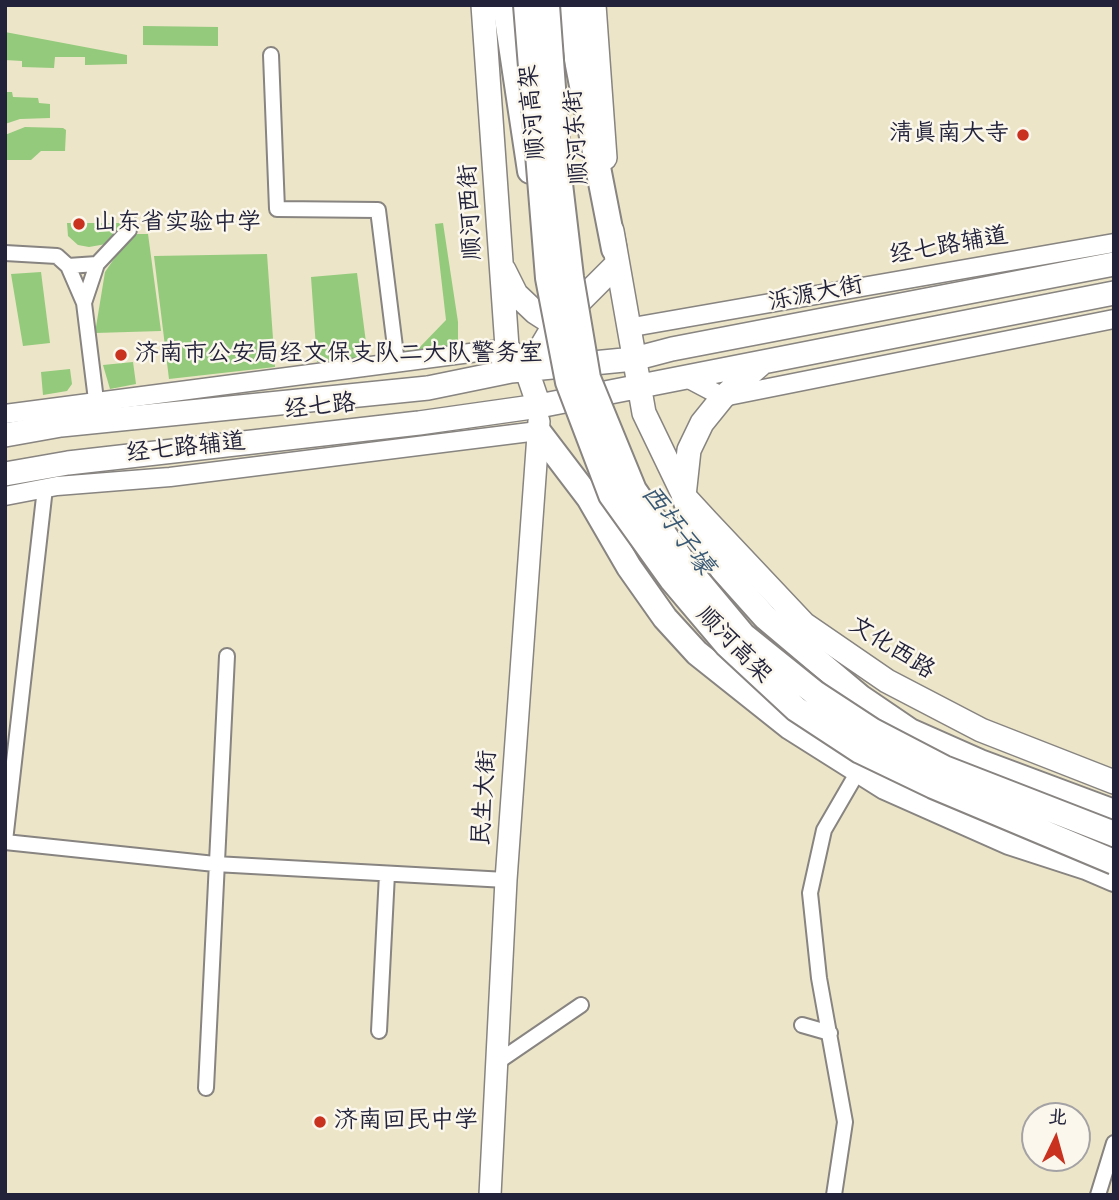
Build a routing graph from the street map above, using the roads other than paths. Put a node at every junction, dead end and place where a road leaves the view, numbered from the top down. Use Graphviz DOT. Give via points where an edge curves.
graph roads {
  1 [pos="483,5"];
  2 [pos="505,5"];
  3 [pos="526,5"];
  4 [pos="547,5"];
  5 [pos="571,5"];
  6 [pos="594,5"];
  7 [pos="271,55"];
  8 [pos="129,222"];
  9 [pos="1114,243"];
  10 [pos="5,253"];
  11 [pos="615,257"];
  12 [pos="501,263"];
  13 [pos="97,264"];
  14 [pos="1114,264"];
  15 [pos="68,266"];
  16 [pos="548,278"];
  17 [pos="1114,293"];
  18 [pos="84,303"];
  19 [pos="1114,319"];
  20 [pos="560,321"];
  21 [pos="627,328"];
  22 [pos="634,359"];
  23 [pos="397,363"];
  24 [pos="763,363"];
  25 [pos="528,370"];
  26 [pos="687,378"];
  27 [pos="629,389"];
  28 [pos="723,397"];
  29 [pos="96,400"];
  30 [pos="548,404"];
  31 [pos="5,414"];
  32 [pos="538,431"];
  33 [pos="5,435"];
  34 [pos="5,474"];
  35 [pos="45,488"];
  36 [pos="5,496"];
  37 [pos="684,496"];
  38 [pos="227,656"];
  39 [pos="762,720"];
  40 [pos="853,780"];
  41 [pos="1114,782"];
  42 [pos="1114,812"];
  43 [pos="1114,834"];
  44 [pos="5,842"];
  45 [pos="1114,862"];
  46 [pos="215,864"];
  47 [pos="387,874"];
  48 [pos="1114,879"];
  49 [pos="506,880"];
  50 [pos="1114,891"];
  51 [pos="581,1005"];
  52 [pos="802,1025"];
  53 [pos="379,1031"];
  54 [pos="830,1033"];
  55 [pos="499,1061"];
  56 [pos="206,1088"];
  57 [pos="1114,1143"];
  58 [pos="490,1195"];
  59 [pos="834,1195"];
  60 [pos="1098,1195"];
  1 -- 12 [label="main road, 顺河西街"];
  2 -- 16 [label="highway, bridge"];
  3 -- 16 [label="highway, 顺河高架, bridge"];
  4 -- 43 [label="highway, 顺河高架, bridge" via="560,184 588,378 634,490 688,569 743,635 815,694 873,731 944,768"];
  5 -- 11 [label="highway" via="576,60"];
  6 -- 11 [label="main road, 顺河东街"];
  7 -- 23 [label="street" via="277,209 378,210"];
  8 -- 13 [label="street" via="129,230"];
  9 -- 21 [label="street, 经七路辅道"];
  10 -- 15 [label="street" via="57,256"];
  11 -- 20 [label="main road" via="588,294"];
  11 -- 21 [label="main road, 顺河东街"];
  12 -- 20 [label="main road" via="516,294 549,321"];
  12 -- 25 [label="main road, 顺河西街" via="507,347"];
  13 -- 15 [label="street"];
  13 -- 18 [label="street"];
  14 -- 22 [label="main road, 泺源大街"];
  15 -- 18 [label="street"];
  16 -- 45 [label="highway, 顺河高架, bridge" via="568,382 611,495 672,580 727,645 796,709 860,751"];
  17 -- 24 [label="main road"];
  18 -- 29 [label="street"];
  19 -- 28 [label="street"];
  20 -- 25 [label="main road"];
  21 -- 22 [label="main road, 顺河东街"];
  22 -- 25 [label="main road, 泺源大街, bridge"];
  22 -- 27 [label="main road, 顺河东街"];
  23 -- 25 [label="street" via="493,350"];
  23 -- 29 [label="street"];
  24 -- 26 [label="main road"];
  24 -- 28 [label="main road"];
  25 -- 30 [label="main road, 顺河西街"];
  25 -- 33 [label="main road, 经七路" via="428,388"];
  26 -- 27 [label="main road"];
  26 -- 28 [label="street"];
  27 -- 30 [label="main road, 经七路, bridge"];
  27 -- 37 [label="main road, 顺河东街"];
  28 -- 37 [label="main road" via="702,423 689,450"];
  29 -- 31 [label="street"];
  30 -- 32 [label="main road, 民生大街"];
  30 -- 34 [label="main road, 经七路"];
  32 -- 35 [label="street, 经七路辅道"];
  32 -- 48 [label="highway" via="589,498 629,568 665,618 697,653 780,720 885,787 1009,842"];
  32 -- 49 [label="main road, 民生大街"];
  35 -- 36 [label="street, 经七路辅道"];
  35 -- 44 [label="street"];
  37 -- 41 [label="main road, 文化西路" via="804,624 887,681 981,730"];
  37 -- 42 [label="highway" via="695,528 722,569 765,617 860,697 911,732"];
  38 -- 46 [label="street"];
  39 -- 40 [label="street"];
  40 -- 50 [label="street"];
  40 -- 54 [label="street" via="824,830 810,893"];
  44 -- 46 [label="street"];
  46 -- 47 [label="street"];
  46 -- 56 [label="street"];
  47 -- 49 [label="street"];
  47 -- 53 [label="street"];
  49 -- 55 [label="main road, 民生大街"];
  51 -- 55 [label="street"];
  52 -- 54 [label="street"];
  54 -- 59 [label="street" via="845,1122"];
  55 -- 58 [label="main road, 民生大街"];
  57 -- 60 [label="street"];
}
